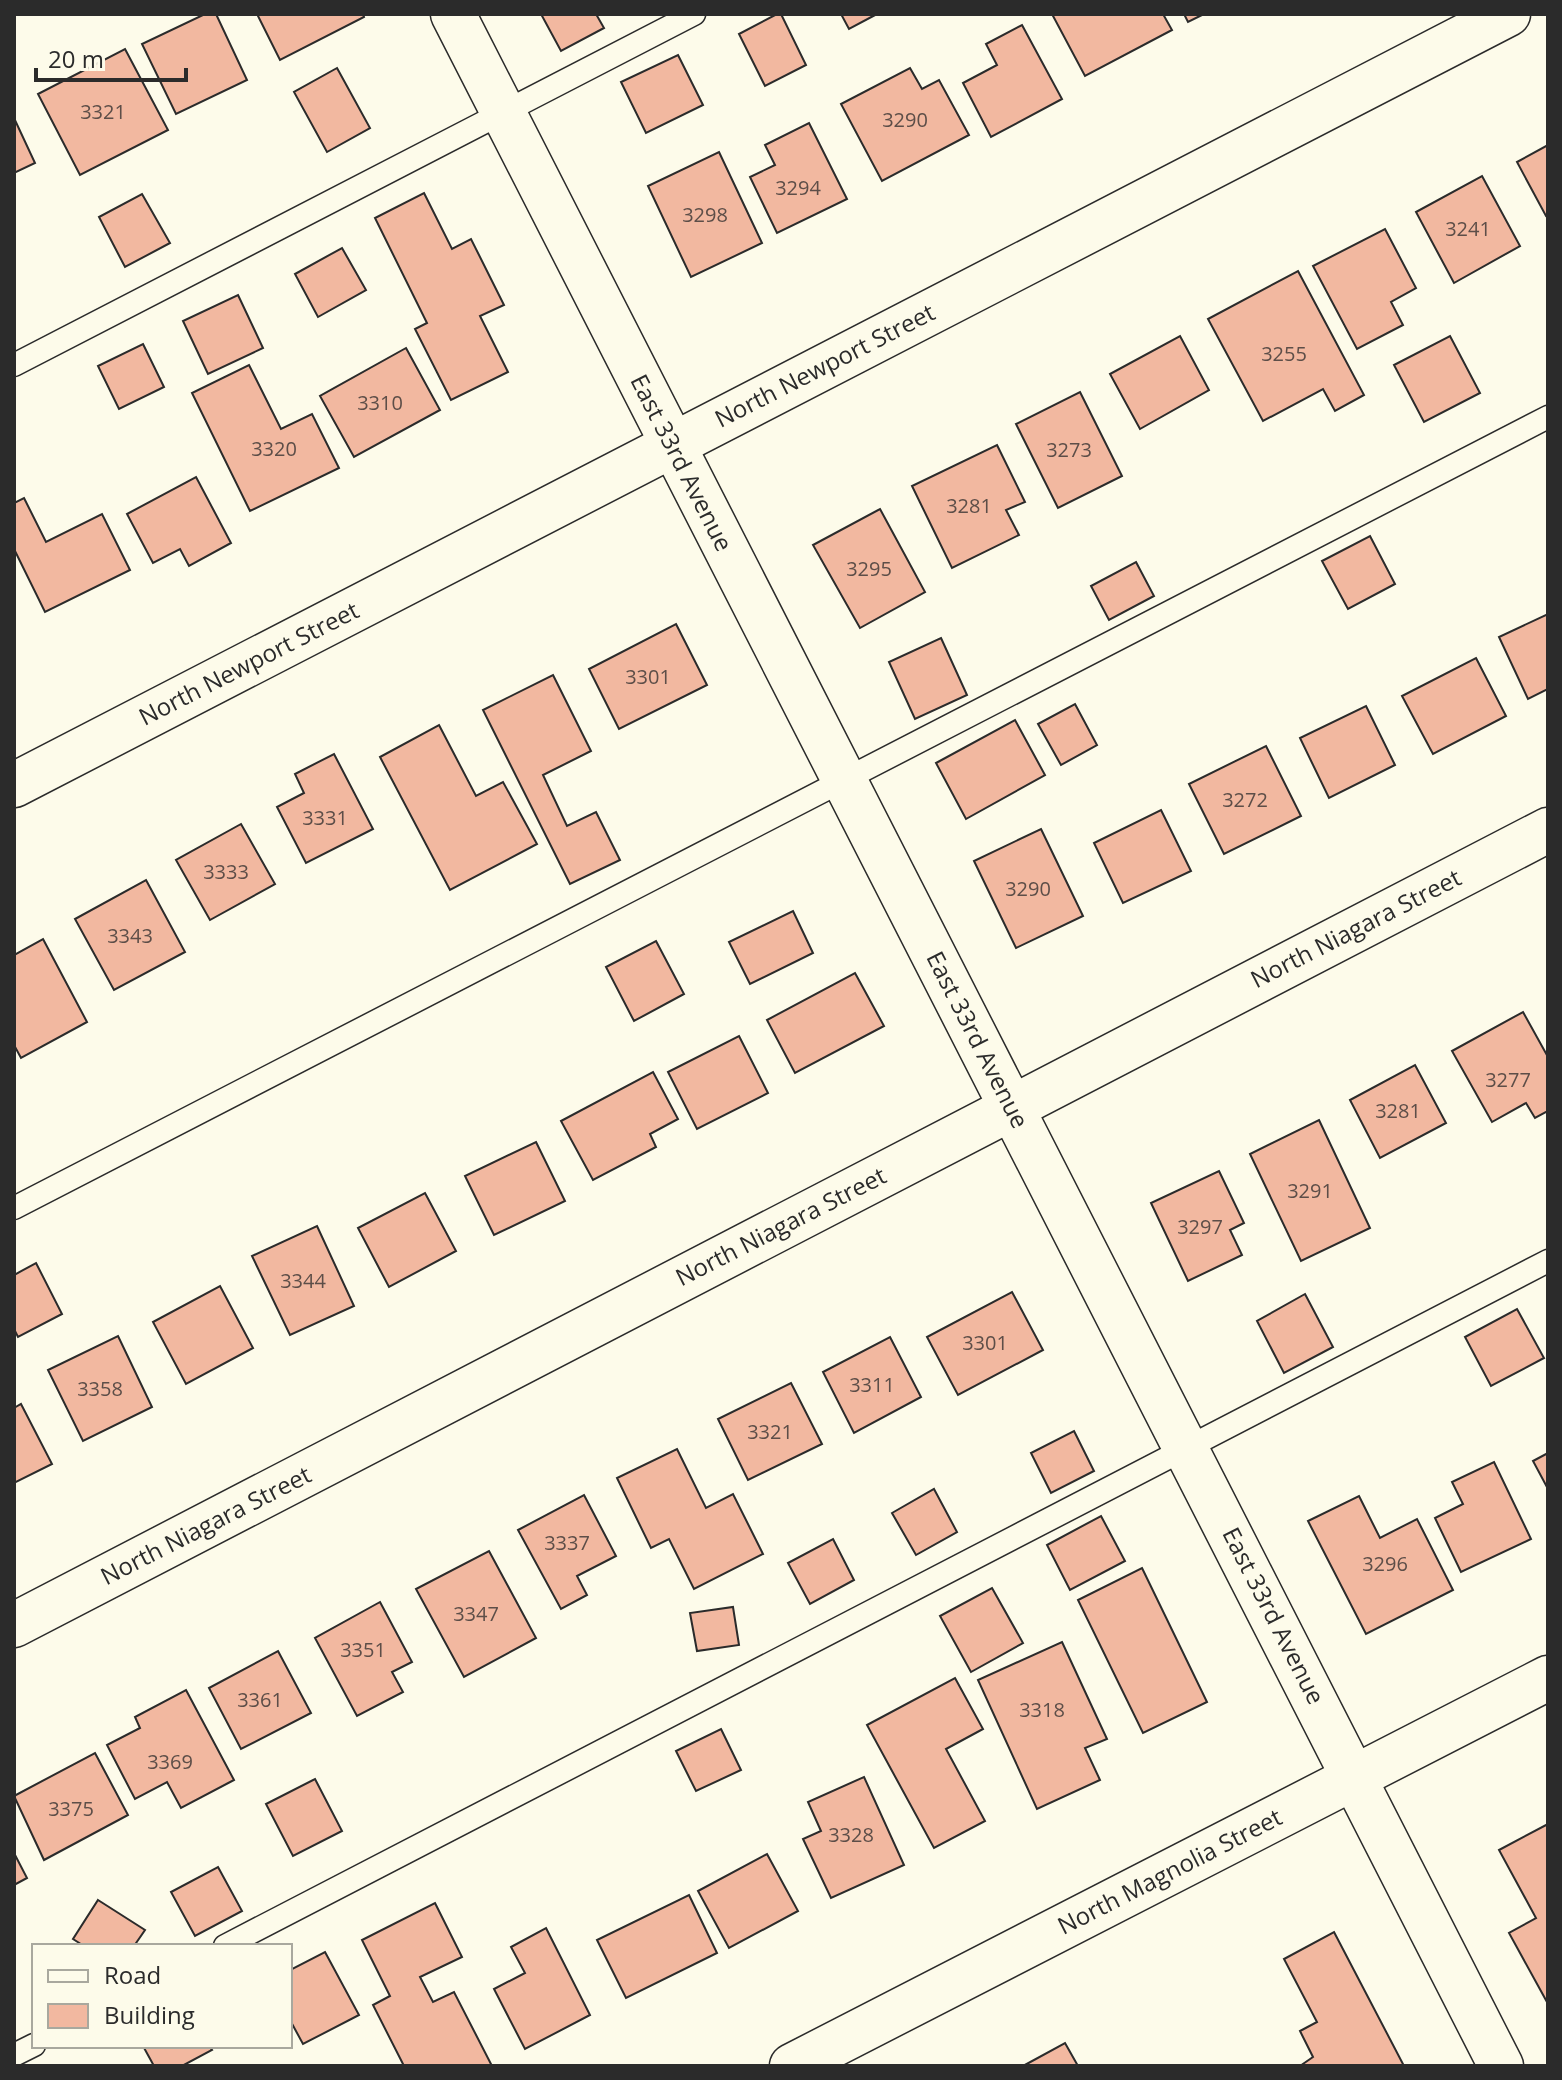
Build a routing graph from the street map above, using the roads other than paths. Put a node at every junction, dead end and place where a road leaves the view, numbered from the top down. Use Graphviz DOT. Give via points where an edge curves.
graph roads {
  1 [pos="453,14"];
  2 [pos="694,14"];
  3 [pos="1508,14"];
  4 [pos="503,112"];
  5 [pos="14,365"];
  6 [pos="1548,417"];
  7 [pos="672,445"];
  8 [pos="844,781"];
  9 [pos="14,785"];
  10 [pos="1548,830"];
  11 [pos="1011,1107"];
  12 [pos="14,1208"];
  13 [pos="1548,1261"];
  14 [pos="1186,1448"];
  15 [pos="14,1625"];
  16 [pos="1548,1678"];
  17 [pos="1356,1777"];
  18 [pos="229,1944"];
  19 [pos="32,2046"];
  20 [pos="14,2055"];
  21 [pos="792,2066"];
  22 [pos="1501,2066"];
  1 -- 4 [label="street, East 33rd Avenue"];
  2 -- 4 [label="lane"];
  3 -- 7 [label="street, North Newport Street"];
  4 -- 5 [label="lane"];
  4 -- 7 [label="street, East 33rd Avenue"];
  6 -- 8 [label="lane"];
  7 -- 8 [label="street, East 33rd Avenue"];
  7 -- 9 [label="street, North Newport Street"];
  8 -- 11 [label="street, East 33rd Avenue"];
  8 -- 12 [label="lane"];
  10 -- 11 [label="street, North Niagara Street"];
  11 -- 14 [label="street, East 33rd Avenue"];
  11 -- 15 [label="street, North Niagara Street"];
  13 -- 14 [label="lane"];
  14 -- 17 [label="street, East 33rd Avenue"];
  14 -- 18 [label="lane"];
  16 -- 17 [label="street, North Magnolia Street"];
  17 -- 21 [label="street, North Magnolia Street"];
  17 -- 22 [label="street, East 33rd Avenue"];
  19 -- 20 [label="lane"];
}
